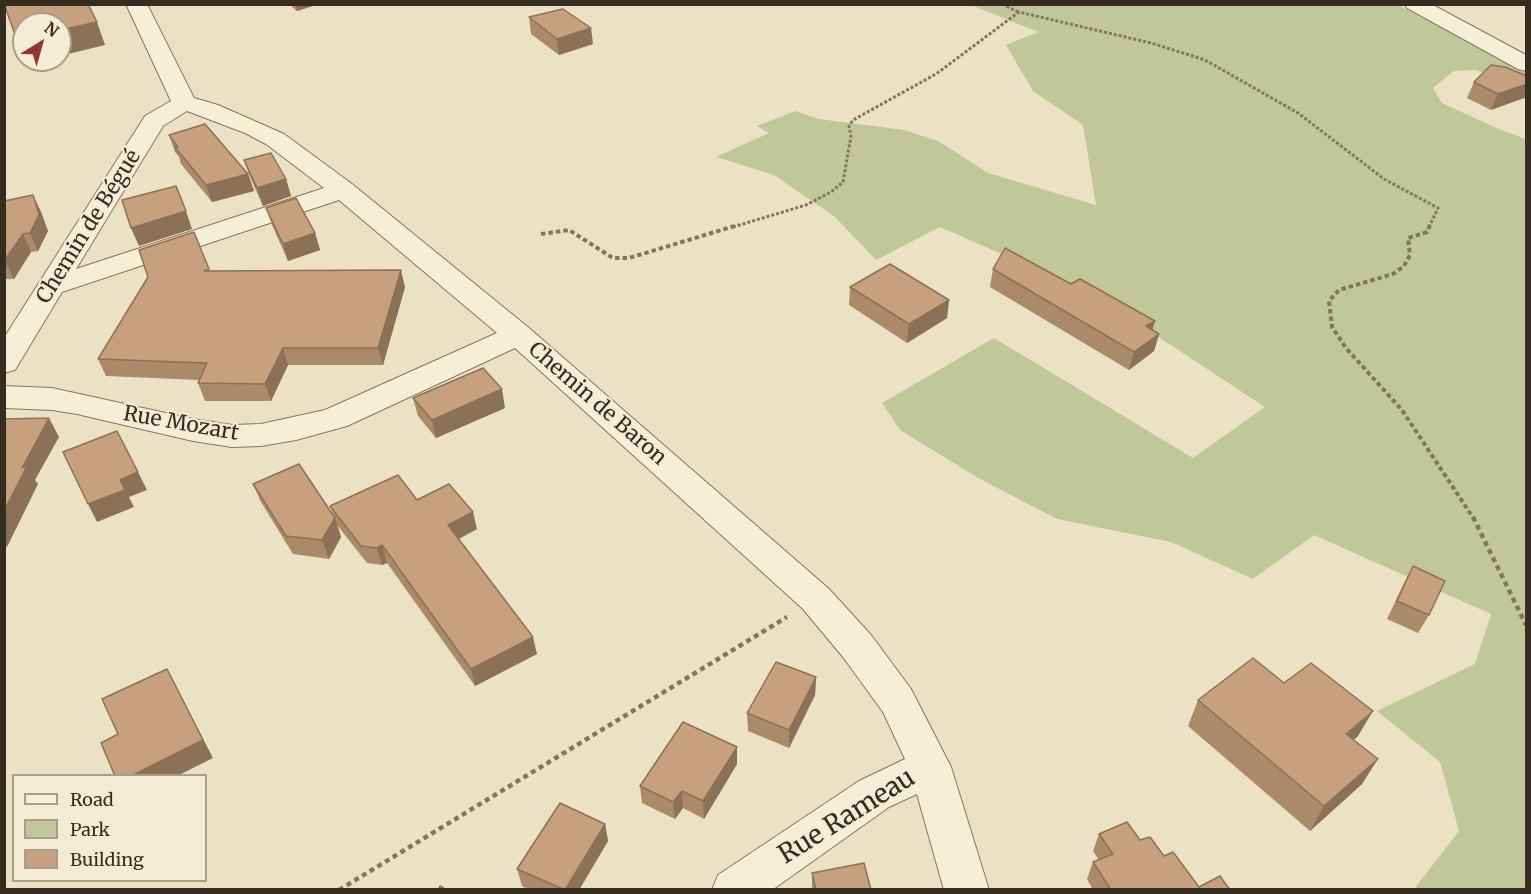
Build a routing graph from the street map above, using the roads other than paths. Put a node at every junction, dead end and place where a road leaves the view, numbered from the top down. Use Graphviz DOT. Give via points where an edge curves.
graph roads {
  1 [pos="136,4"];
  2 [pos="1414,4"];
  3 [pos="1527,64"];
  4 [pos="184,103"];
  5 [pos="343,190"];
  6 [pos="53,286"];
  7 [pos="518,335"];
  8 [pos="9,350"];
  9 [pos="4,397"];
  10 [pos="930,766"];
  11 [pos="734,890"];
  12 [pos="967,890"];
  1 -- 4 [label="street"];
  2 -- 3 [label="street"];
  4 -- 5 [label="street, Chemin de Baron" via="265,133"];
  4 -- 6 [label="street, Chemin de Bégué" via="154,121"];
  5 -- 6 [label="street"];
  5 -- 7 [label="street, Chemin de Baron"];
  6 -- 8 [label="street, Chemin de Bégué"];
  7 -- 9 [label="street, Rue Mozart" via="336,418 261,435 203,432 69,402"];
  7 -- 10 [label="street, Chemin de Baron" via="816,599 897,701"];
  10 -- 11 [label="street, Rue Rameau" via="874,794"];
  10 -- 12 [label="street, Chemin de Baron"];
}
